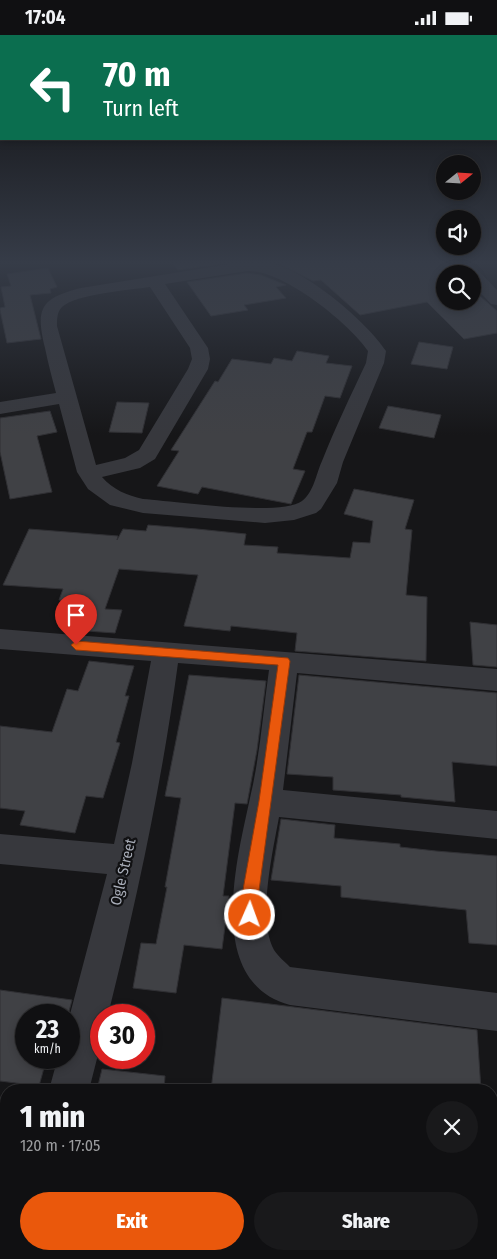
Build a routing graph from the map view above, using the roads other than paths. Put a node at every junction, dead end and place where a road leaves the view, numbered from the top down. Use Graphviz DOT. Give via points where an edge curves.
graph roads {
  1 [pos="48,321"];
  2 [pos="181,321"];
  3 [pos="347,321"];
  4 [pos="66,397"];
  5 [pos="0,408"];
  6 [pos="89,473"];
  7 [pos="0,639"];
  8 [pos="166,652"];
  9 [pos="284,661"];
  10 [pos="497,680"];
  11 [pos="265,801"];
  12 [pos="497,825"];
  13 [pos="0,849"];
  14 [pos="126,860"];
  15 [pos="497,1012"];
  16 [pos="71,1084"];
  1 -- 4 [label="street"];
  2 -- 6 [label="street" via="199,348 201,359 147,454 132,463"];
  3 -- 6 [label="street" via="377,351 375,363 326,483 313,504 303,511 265,516 143,506 110,495 96,484"];
  4 -- 5 [label="street"];
  4 -- 6 [label="street"];
  7 -- 8 [label="street"];
  8 -- 9 [label="street"];
  8 -- 14 [label="street, Ogle Street" via="156,723"];
  9 -- 10 [label="street"];
  9 -- 11 [label="street"];
  11 -- 12 [label="street"];
  11 -- 15 [label="street" via="249,910 256,952 264,969 278,982 295,987"];
  13 -- 14 [label="street"];
  14 -- 16 [label="street, Ogle Street"];
}
